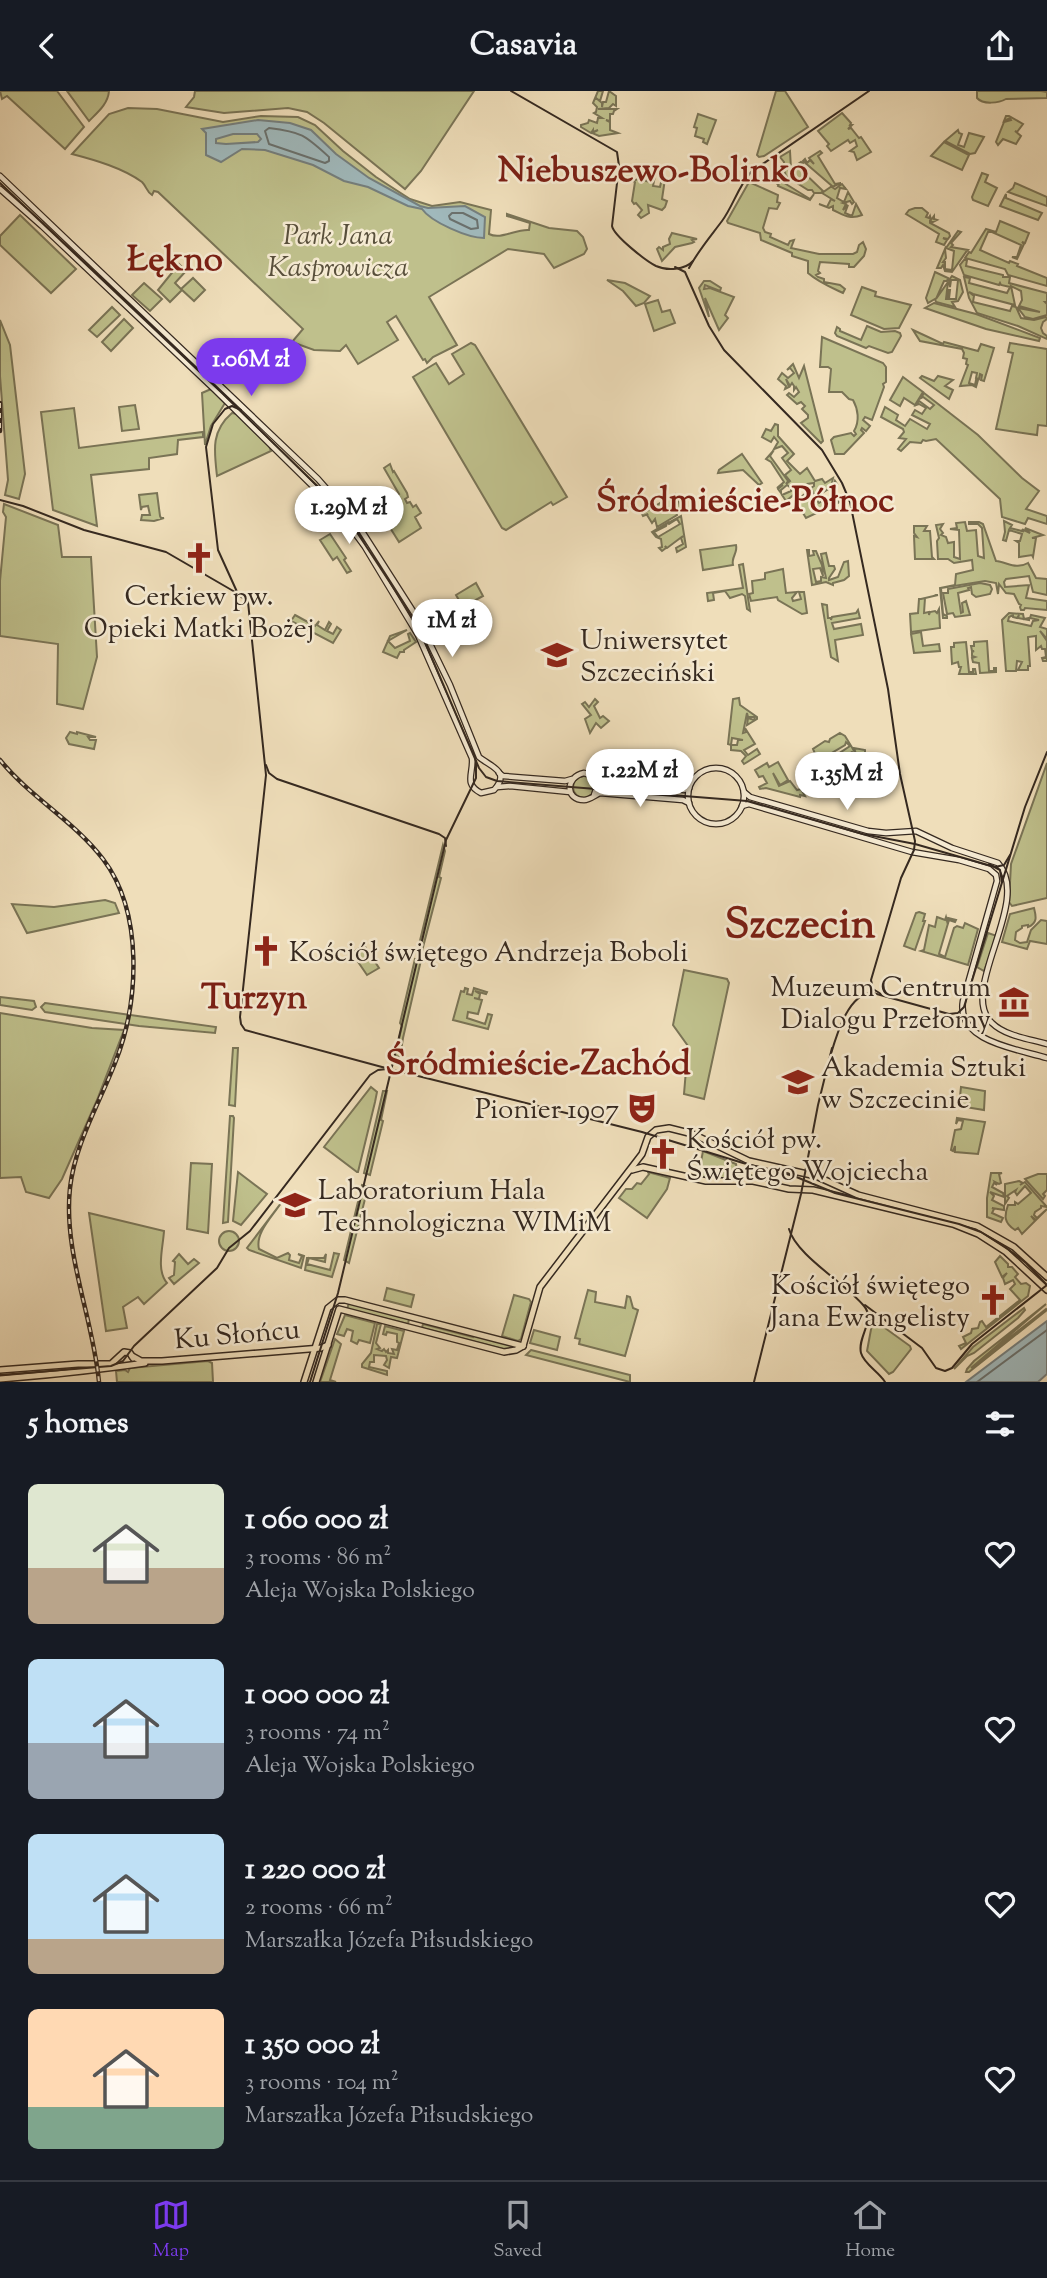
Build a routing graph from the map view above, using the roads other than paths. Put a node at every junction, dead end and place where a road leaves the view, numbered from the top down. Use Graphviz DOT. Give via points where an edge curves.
graph roads {
  1 [pos="0,176"];
  2 [pos="0,189"];
  3 [pos="23,200"];
  4 [pos="18,205"];
  5 [pos="489,764"];
  6 [pos="472,770"];
  7 [pos="499,773"];
  8 [pos="572,778"];
  9 [pos="597,781"];
  10 [pos="497,787"];
  11 [pos="689,787"];
  12 [pos="571,792"];
  13 [pos="744,792"];
  14 [pos="594,795"];
  15 [pos="689,803"];
  16 [pos="742,806"];
  17 [pos="1047,1044"];
  18 [pos="1047,1058"];
  19 [pos="627,1175"];
  20 [pos="1047,1276"];
  21 [pos="1047,1290"];
  22 [pos="328,1345"];
  23 [pos="523,1346"];
  24 [pos="315,1348"];
  25 [pos="132,1356"];
  26 [pos="119,1357"];
  27 [pos="162,1361"];
  28 [pos="126,1365"];
  29 [pos="0,1370"];
  30 [pos="0,1379"];
  31 [pos="304,1382"];
  32 [pos="316,1382"];
  1 -- 3 [label="main road"];
  2 -- 4 [label="main road"];
  3 -- 4 [label="main road"];
  3 -- 5 [label="main road" via="348,512 415,613 479,756"];
  4 -- 6 [label="main road" via="340,513 424,647 472,758"];
  5 -- 6 [label="main road"];
  5 -- 7 [label="main road"];
  6 -- 10 [label="main road" via="470,781 475,790 485,793"];
  7 -- 8 [label="main road" via="562,781"];
  7 -- 10 [label="main road"];
  8 -- 9 [label="main road" via="586,773"];
  8 -- 12 [label="main road"];
  9 -- 11 [label="main road"];
  9 -- 14 [label="main road"];
  10 -- 12 [label="main road"];
  11 -- 13 [label="main road" via="708,769 725,769 738,778"];
  11 -- 15 [label="main road"];
  12 -- 14 [label="main road" via="582,800"];
  13 -- 16 [label="main road"];
  13 -- 17 [label="main road" via="868,831 914,830 1001,866 1006,886 1003,918 982,992 983,1011 1004,1031"];
  14 -- 15 [label="main road"];
  15 -- 16 [label="main road" via="697,816 714,824 731,820"];
  16 -- 18 [label="main road" via="749,804 996,874 962,1013 975,1034"];
  19 -- 20 [label="main road" via="656,1130 701,1137 748,1160 977,1226 1014,1247"];
  19 -- 21 [label="main road" via="643,1167 706,1181 753,1181 807,1189 969,1230 1006,1252"];
  19 -- 23 [label="main road" via="540,1287"];
  22 -- 23 [label="main road" via="339,1309 504,1352"];
  22 -- 24 [label="main road, Ku Słońcu"];
  22 -- 32 [label="main road"];
  23 -- 24 [label="main road" via="342,1300 329,1306"];
  24 -- 27 [label="main road, Ku Słońcu"];
  24 -- 31 [label="main road"];
  25 -- 26 [label="main road" via="126,1352"];
  25 -- 27 [label="main road, Ku Słońcu"];
  25 -- 28 [label="main road"];
  26 -- 28 [label="main road"];
  26 -- 29 [label="main road" via="108,1364"];
  27 -- 28 [label="main road, Ku Słońcu"];
  28 -- 30 [label="main road, Ku Słońcu"];
}
